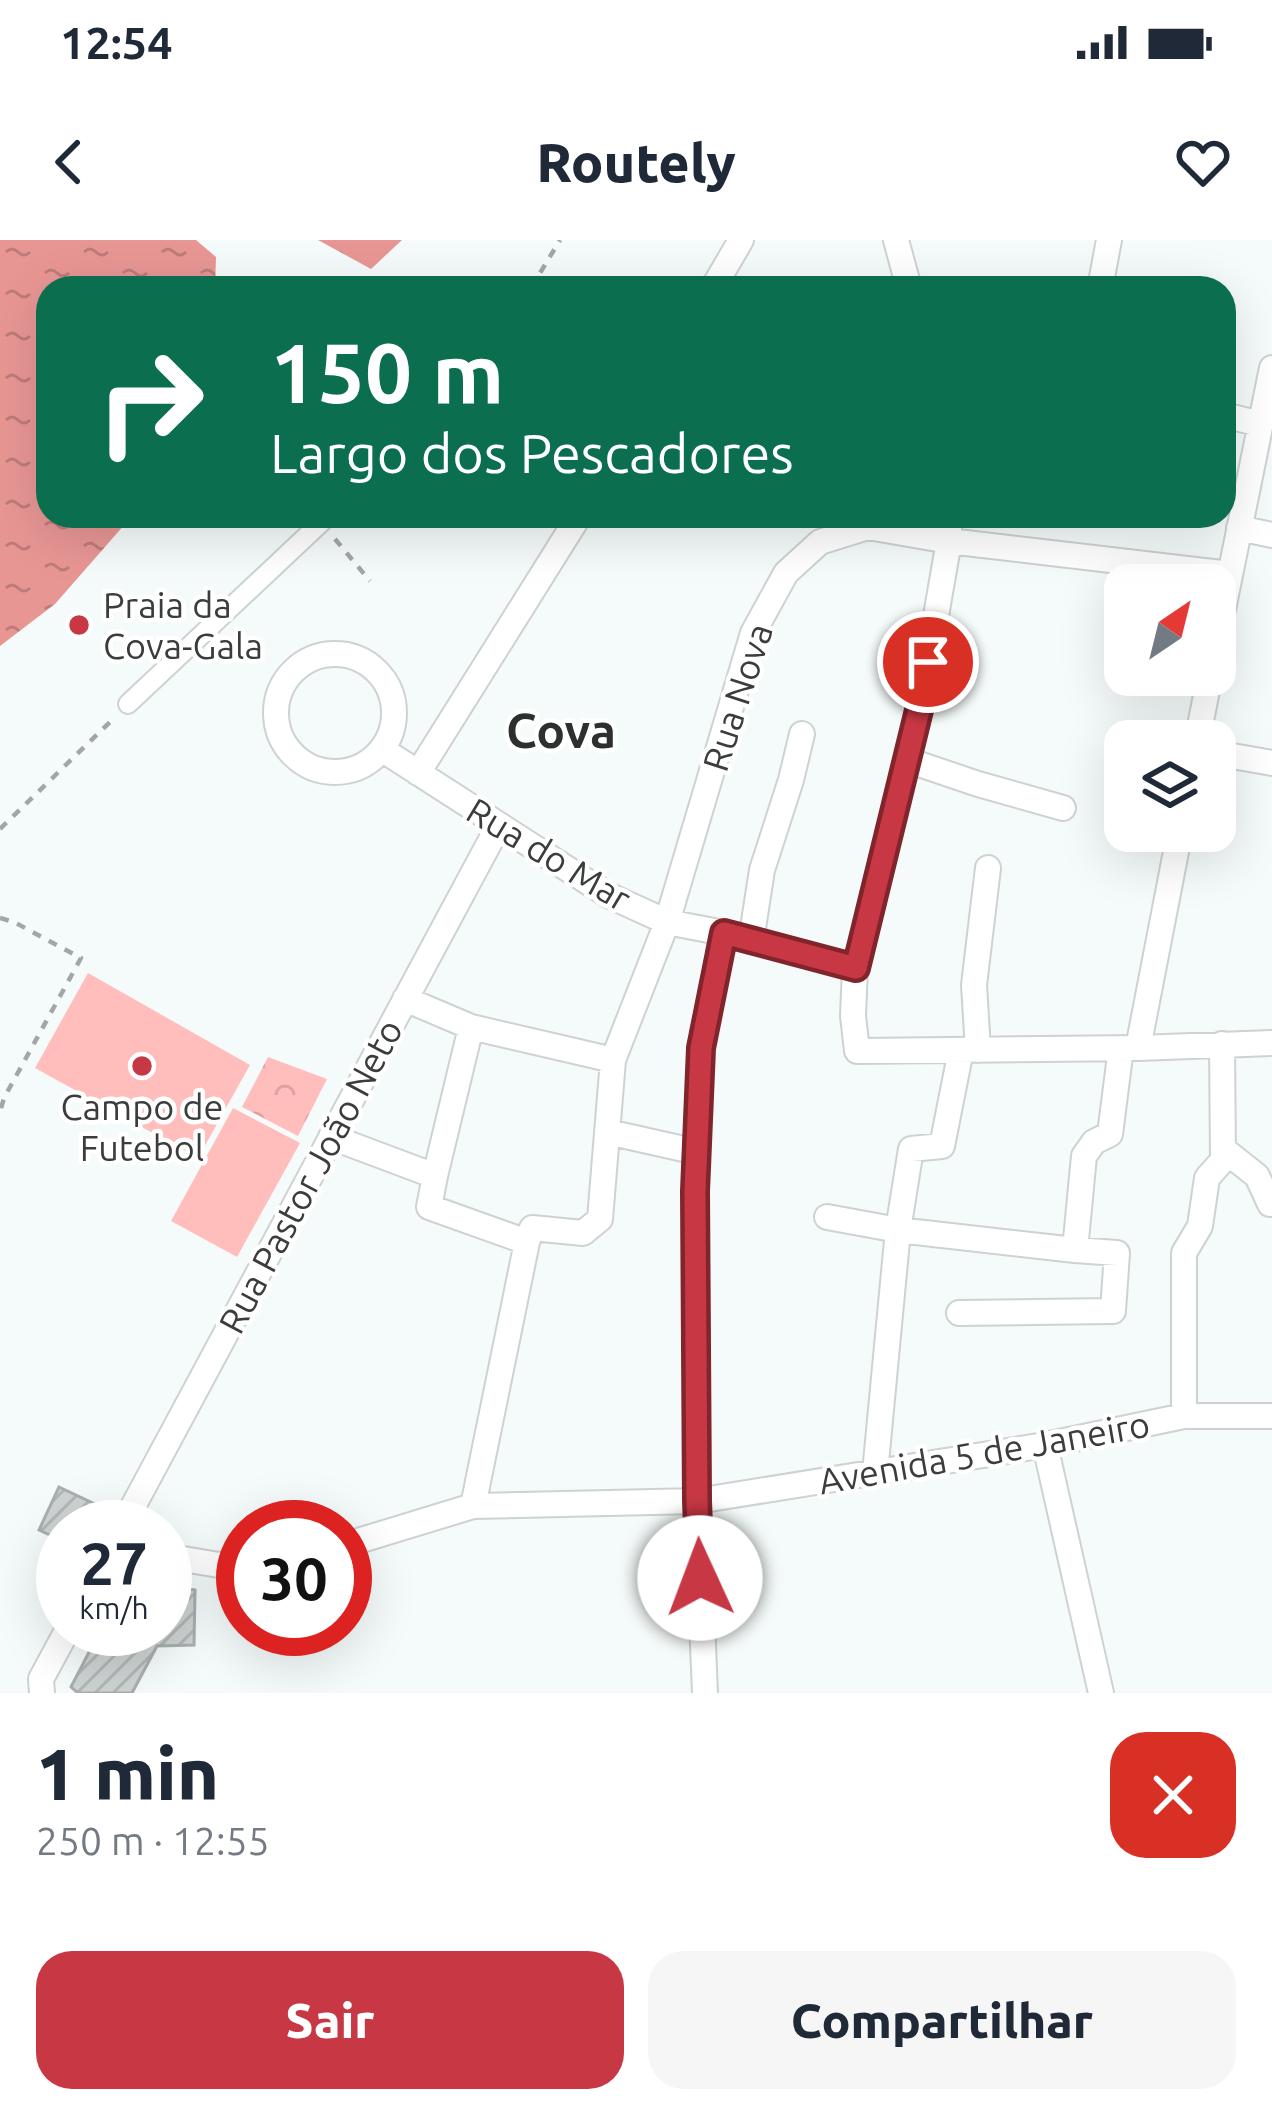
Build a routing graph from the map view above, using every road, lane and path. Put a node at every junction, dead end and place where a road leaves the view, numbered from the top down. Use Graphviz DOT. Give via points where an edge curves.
graph roads {
  1 [pos="560,240"];
  2 [pos="741,240"];
  3 [pos="896,240"];
  4 [pos="1109,240"];
  5 [pos="538,276"];
  6 [pos="720,276"];
  7 [pos="906,276"];
  8 [pos="1102,276"];
  9 [pos="1272,371"];
  10 [pos="1236,419"];
  11 [pos="1260,424"];
  12 [pos="315,528"];
  13 [pos="332,528"];
  14 [pos="571,528"];
  15 [pos="862,528"];
  16 [pos="1238,528"];
  17 [pos="949,529"];
  18 [pos="1272,536"];
  19 [pos="1167,564"];
  20 [pos="1231,564"];
  21 [pos="370,581"];
  22 [pos="128,704"];
  23 [pos="802,734"];
  24 [pos="383,750"];
  25 [pos="1236,757"];
  26 [pos="907,760"];
  27 [pos="1272,764"];
  28 [pos="418,773"];
  29 [pos="1064,808"];
  30 [pos="499,825"];
  31 [pos="0,829"];
  32 [pos="1175,852"];
  33 [pos="988,868"];
  34 [pos="0,918"];
  35 [pos="667,922"];
  36 [pos="724,933"];
  37 [pos="751,940"];
  38 [pos="856,968"];
  39 [pos="405,999"];
  40 [pos="471,1027"];
  41 [pos="1272,1043"];
  42 [pos="1222,1044"];
  43 [pos="1129,1048"];
  44 [pos="969,1050"];
  45 [pos="613,1060"];
  46 [pos="0,1112"];
  47 [pos="608,1132"];
  48 [pos="331,1137"];
  49 [pos="1223,1149"];
  50 [pos="697,1152"];
  51 [pos="435,1176"];
  52 [pos="1272,1204"];
  53 [pos="826,1217"];
  54 [pos="898,1230"];
  55 [pos="527,1242"];
  56 [pos="1075,1250"];
  57 [pos="959,1313"];
  58 [pos="1184,1416"];
  59 [pos="1272,1416"];
  60 [pos="1046,1445"];
  61 [pos="875,1473"];
  62 [pos="136,1500"];
  63 [pos="697,1501"];
  64 [pos="473,1506"];
  65 [pos="372,1537"];
  66 [pos="53,1656"];
  67 [pos="42,1693"];
  68 [pos="705,1693"];
  69 [pos="1101,1693"];
  1 -- 5 [label="path"];
  2 -- 6 [label="street"];
  3 -- 7 [label="street"];
  4 -- 8 [label="street"];
  9 -- 11 [label="street"];
  10 -- 11 [label="street"];
  11 -- 16 [label="street"];
  12 -- 22 [label="street"];
  13 -- 21 [label="path"];
  14 -- 28 [label="street"];
  15 -- 35 [label="street, Rua Nova" via="820,542 786,573 753,633"];
  16 -- 18 [label="street"];
  16 -- 20 [label="street"];
  17 -- 19 [label="street, Rua Nova"];
  17 -- 26 [label="street"];
  22 -- 31 [label="path"];
  23 -- 37 [label="street" via="762,870"];
  24 -- 24 [label="street" via="391,695 365,663 346,655 311,658 287,678 275,716 294,757 334,773"];
  24 -- 28 [label="street, Rua do Mar"];
  25 -- 27 [label="street"];
  26 -- 29 [label="street"];
  26 -- 38 [label="street"];
  28 -- 30 [label="street, Rua do Mar"];
  30 -- 35 [label="street, Rua do Mar" via="608,895"];
  30 -- 39 [label="street, Rua Pastor João Neto"];
  32 -- 43 [label="street"];
  33 -- 44 [label="street"];
  34 -- 46 [label="path" via="81,958"];
  35 -- 36 [label="street, Rua do Mar"];
  35 -- 45 [label="street, Rua Nova"];
  36 -- 37 [label="street, Rua do Mar"];
  36 -- 50 [label="street" via="701,1048"];
  37 -- 38 [label="street, Rua do Mar"];
  38 -- 44 [label="street" via="857,1051"];
  39 -- 40 [label="street"];
  39 -- 48 [label="street, Rua Pastor João Neto"];
  40 -- 45 [label="street"];
  40 -- 51 [label="street"];
  41 -- 42 [label="street"];
  42 -- 43 [label="street"];
  42 -- 49 [label="street"];
  43 -- 44 [label="street"];
  43 -- 56 [label="street" via="1110,1134 1084,1156"];
  44 -- 54 [label="street" via="942,1146 911,1149"];
  45 -- 47 [label="street, Rua Nova"];
  47 -- 50 [label="street"];
  47 -- 55 [label="street, Rua Nova" via="600,1219 583,1233 532,1228"];
  48 -- 51 [label="street"];
  48 -- 62 [label="street, Rua Pastor João Neto"];
  49 -- 52 [label="street" via="1257,1176"];
  49 -- 58 [label="street" via="1184,1252"];
  50 -- 63 [label="street"];
  51 -- 55 [label="street" via="429,1207"];
  53 -- 54 [label="street"];
  54 -- 56 [label="street"];
  54 -- 61 [label="street"];
  55 -- 64 [label="street"];
  56 -- 57 [label="street" via="1117,1253 1113,1311"];
  58 -- 59 [label="street, Avenida 5 de Janeiro"];
  58 -- 60 [label="street, Avenida 5 de Janeiro"];
  60 -- 61 [label="street, Avenida 5 de Janeiro"];
  60 -- 69 [label="street"];
  61 -- 63 [label="street, Avenida 5 de Janeiro"];
  63 -- 64 [label="street, Avenida 5 de Janeiro"];
  63 -- 68 [label="street"];
  64 -- 65 [label="street, Avenida 5 de Janeiro"];
  66 -- 67 [label="street"];
}
